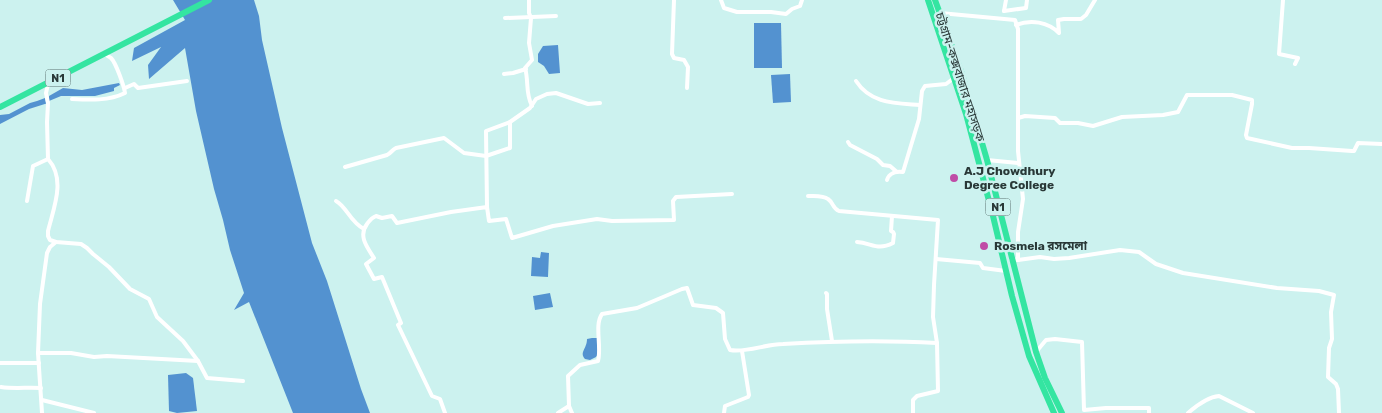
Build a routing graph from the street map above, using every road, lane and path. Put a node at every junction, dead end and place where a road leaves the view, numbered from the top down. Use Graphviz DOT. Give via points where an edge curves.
graph roads {
  1 [pos="209,0"];
  2 [pos="529,0"];
  3 [pos="674,0"];
  4 [pos="721,0"];
  5 [pos="802,0"];
  6 [pos="928,0"];
  7 [pos="935,0"];
  8 [pos="1006,0"];
  9 [pos="1027,0"];
  10 [pos="1095,0"];
  11 [pos="1283,0"];
  12 [pos="1004,11"];
  13 [pos="940,13"];
  14 [pos="556,16"];
  15 [pos="505,18"];
  16 [pos="531,18"];
  17 [pos="1003,19"];
  18 [pos="1016,25"];
  19 [pos="104,53"];
  20 [pos="532,60"];
  21 [pos="537,62"];
  22 [pos="1295,64"];
  23 [pos="526,70"];
  24 [pos="504,74"];
  25 [pos="955,77"];
  26 [pos="188,81"];
  27 [pos="856,81"];
  28 [pos="48,84"];
  29 [pos="124,88"];
  30 [pos="687,88"];
  31 [pos="72,99"];
  32 [pos="600,103"];
  33 [pos="532,106"];
  34 [pos="920,106"];
  35 [pos="0,107"];
  36 [pos="1018,118"];
  37 [pos="510,122"];
  38 [pos="848,142"];
  39 [pos="1382,144"];
  40 [pos="486,156"];
  41 [pos="48,159"];
  42 [pos="987,160"];
  43 [pos="1018,164"];
  44 [pos="345,167"];
  45 [pos="897,172"];
  46 [pos="887,180"];
  47 [pos="732,194"];
  48 [pos="808,196"];
  49 [pos="27,201"];
  50 [pos="336,201"];
  51 [pos="487,207"];
  52 [pos="892,216"];
  53 [pos="364,229"];
  54 [pos="56,242"];
  55 [pos="857,242"];
  56 [pos="936,259"];
  57 [pos="1014,259"];
  58 [pos="1006,271"];
  59 [pos="826,293"];
  60 [pos="832,341"];
  61 [pos="936,343"];
  62 [pos="742,351"];
  63 [pos="1036,352"];
  64 [pos="38,353"];
  65 [pos="198,360"];
  66 [pos="0,363"];
  67 [pos="39,363"];
  68 [pos="243,381"];
  69 [pos="1,386"];
  70 [pos="41,388"];
  71 [pos="42,400"];
  72 [pos="569,406"];
  73 [pos="1084,410"];
  74 [pos="42,413"];
  75 [pos="94,413"];
  76 [pos="444,413"];
  77 [pos="558,413"];
  78 [pos="572,413"];
  79 [pos="724,413"];
  80 [pos="914,413"];
  81 [pos="1054,413"];
  82 [pos="1062,413"];
  83 [pos="1079,413"];
  84 [pos="1149,413"];
  85 [pos="1188,413"];
  86 [pos="1253,413"];
  87 [pos="1339,413"];
  1 -- 19 [label="highway, N1"];
  2 -- 16 [label="street"];
  3 -- 30 [label="street" via="672,54 674,58 684,60 688,67"];
  4 -- 5 [label="street" via="724,8 737,12 786,14 800,6"];
  6 -- 25 [label="highway, চট্টগ্রাম-কক্সবাজার মহাসড়ক / N1"];
  7 -- 13 [label="highway, চট্টগ্রাম-কক্সবাজার মহাসড়ক / N1"];
  8 -- 12 [label="street"];
  9 -- 12 [label="street" via="1026,8"];
  10 -- 18 [label="street" via="1081,19 1058,20 1059,33 1052,26 1038,23 1025,21"];
  11 -- 22 [label="street" via="1279,54 1298,58"];
  12 -- 17 [label="street"];
  13 -- 17 [label="street"];
  13 -- 42 [label="highway, চট্টগ্রাম-কক্সবাজার মহাসড়ক / N1"];
  14 -- 16 [label="street"];
  15 -- 16 [label="street"];
  16 -- 20 [label="street" via="529,43"];
  17 -- 18 [label="street" via="1015,20"];
  18 -- 36 [label="street"];
  19 -- 28 [label="highway, N1"];
  19 -- 29 [label="street" via="111,58"];
  20 -- 21 [label="street"];
  20 -- 23 [label="street"];
  23 -- 24 [label="street"];
  23 -- 33 [label="street" via="527,93"];
  25 -- 34 [label="street" via="946,84 924,86"];
  25 -- 58 [label="highway, চট্টগ্রাম-কক্সবাজার মহাসড়ক / N1"];
  26 -- 29 [label="street" via="138,88 134,84"];
  27 -- 34 [label="street" via="871,97 880,101"];
  28 -- 35 [label="highway, N1"];
  28 -- 41 [label="street"];
  29 -- 31 [label="street" via="125,93 117,97"];
  32 -- 33 [label="street" via="588,104 556,93 547,94"];
  33 -- 37 [label="street"];
  34 -- 45 [label="street" via="903,172"];
  36 -- 39 [label="street" via="1055,118 1060,123 1093,126 1122,118 1178,112 1187,95 1232,95 1252,100 1247,138 1292,148 1352,151 1358,143"];
  36 -- 43 [label="street"];
  37 -- 40 [label="street" via="486,131"];
  37 -- 40 [label="street" via="511,147"];
  38 -- 45 [label="street"];
  40 -- 44 [label="street" via="463,153 444,138 396,148 387,155"];
  40 -- 51 [label="street"];
  41 -- 49 [label="street" via="33,166"];
  41 -- 54 [label="street" via="58,179 48,236"];
  42 -- 43 [label="street"];
  42 -- 57 [label="highway, চট্টগ্রাম-কক্সবাজার মহাসড়ক / N1"];
  43 -- 57 [label="street" via="1023,199"];
  45 -- 46 [label="street"];
  47 -- 51 [label="street" via="676,197 673,201 674,220 596,219 553,226 512,238 506,219 489,221"];
  48 -- 52 [label="street" via="825,197 839,211"];
  50 -- 53 [label="street" via="357,226"];
  51 -- 53 [label="street" via="397,223 392,216 376,216"];
  52 -- 55 [label="street" via="893,243 880,247"];
  52 -- 56 [label="street" via="938,220"];
  53 -- 76 [label="street" via="363,238 374,258 366,264 374,279 382,277 401,323 398,325 432,396 440,400"];
  54 -- 64 [label="street" via="50,247 45,262"];
  54 -- 65 [label="street" via="81,244 130,289 149,299 157,317"];
  56 -- 58 [label="street" via="980,263 983,268"];
  56 -- 61 [label="street" via="933,317"];
  57 -- 63 [label="highway, চট্টগ্রাম-কক্সবাজার মহাসড়ক / N1"];
  57 -- 87 [label="street" via="1040,257 1054,260 1120,250 1139,252 1156,264 1183,273 1334,295 1328,377 1338,389"];
  58 -- 81 [label="highway, চট্টগ্রাম-কক্সবাজার মহাসড়ক / N1" via="1029,356"];
  59 -- 60 [label="street"];
  60 -- 61 [label="street"];
  60 -- 62 [label="street" via="779,344"];
  61 -- 80 [label="street" via="938,391 917,396 913,400"];
  62 -- 72 [label="street" via="730,350 723,313 716,308 693,305 687,288 637,308 602,314 598,319 598,361 580,365 568,376"];
  62 -- 79 [label="street" via="749,395 725,406"];
  63 -- 73 [label="street" via="1046,340 1082,342"];
  63 -- 82 [label="highway, চট্টগ্রাম-কক্সবাজার মহাসড়ক / N1"];
  64 -- 65 [label="street"];
  64 -- 67 [label="street"];
  65 -- 68 [label="street" via="207,378"];
  66 -- 67 [label="street"];
  67 -- 70 [label="street"];
  69 -- 70 [label="street"];
  70 -- 71 [label="street"];
  71 -- 74 [label="street"];
  71 -- 75 [label="street"];
  72 -- 77 [label="street"];
  72 -- 78 [label="street"];
  73 -- 83 [label="street"];
  73 -- 84 [label="street" via="1149,408"];
  85 -- 86 [label="street" via="1215,396"];
}
